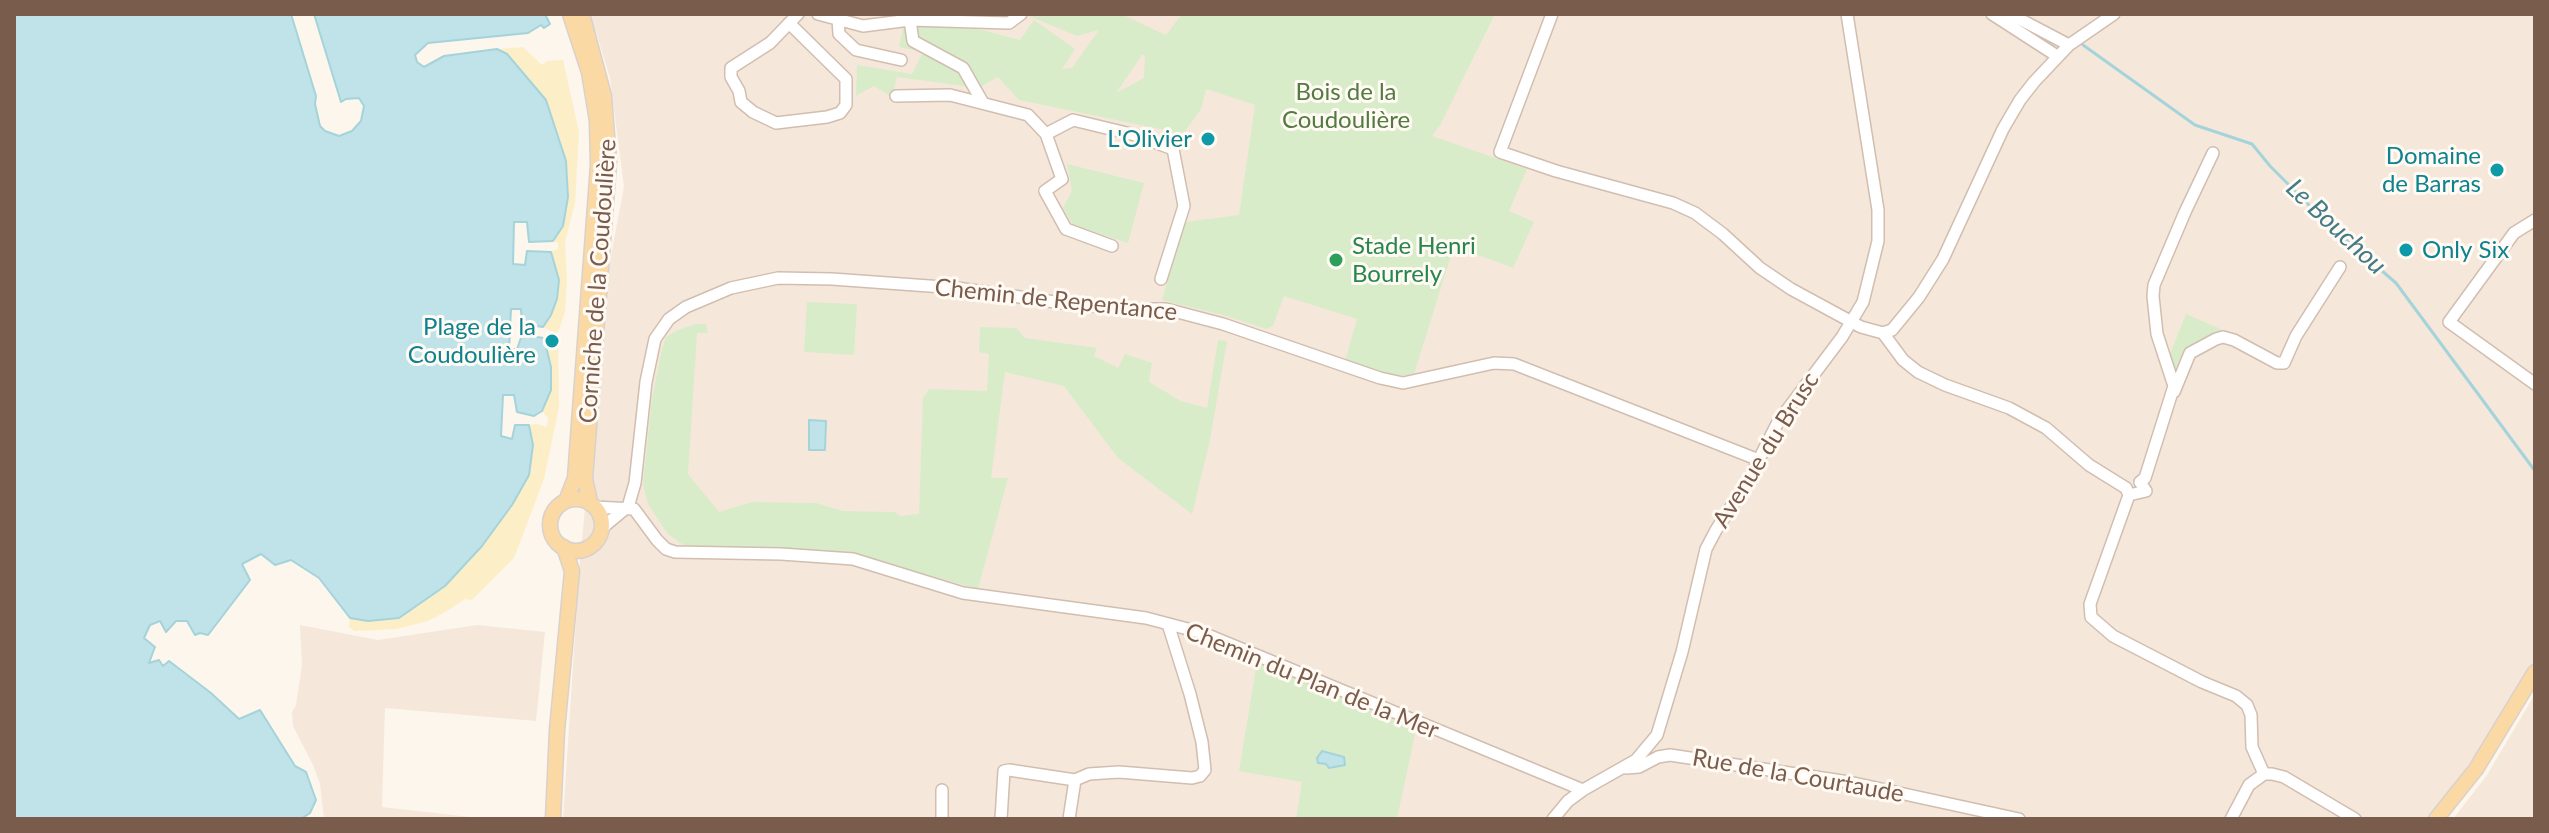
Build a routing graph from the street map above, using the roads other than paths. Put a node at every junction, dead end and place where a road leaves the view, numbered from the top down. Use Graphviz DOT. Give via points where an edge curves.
graph roads {
  1 [pos="570,14"];
  2 [pos="582,14"];
  3 [pos="818,14"];
  4 [pos="1021,14"];
  5 [pos="1552,14"];
  6 [pos="1847,14"];
  7 [pos="1992,14"];
  8 [pos="2010,14"];
  9 [pos="2114,14"];
  10 [pos="838,19"];
  11 [pos="793,20"];
  12 [pos="910,20"];
  13 [pos="2069,45"];
  14 [pos="2057,56"];
  15 [pos="901,60"];
  16 [pos="896,96"];
  17 [pos="983,103"];
  18 [pos="1046,134"];
  19 [pos="2213,153"];
  20 [pos="2535,220"];
  21 [pos="1112,246"];
  22 [pos="2340,267"];
  23 [pos="1161,279"];
  24 [pos="1852,322"];
  25 [pos="1883,333"];
  26 [pos="2535,384"];
  27 [pos="2172,397"];
  28 [pos="1759,460"];
  29 [pos="2128,491"];
  30 [pos="566,501"];
  31 [pos="593,505"];
  32 [pos="628,507"];
  33 [pos="602,528"];
  34 [pos="564,547"];
  35 [pos="585,549"];
  36 [pos="572,571"];
  37 [pos="1168,624"];
  38 [pos="2535,672"];
  39 [pos="2535,686"];
  40 [pos="1654,741"];
  41 [pos="1664,756"];
  42 [pos="1625,768"];
  43 [pos="2264,774"];
  44 [pos="1075,780"];
  45 [pos="942,790"];
  46 [pos="1583,790"];
  47 [pos="553,819"];
  48 [pos="942,819"];
  49 [pos="1001,819"];
  50 [pos="1069,819"];
  51 [pos="1553,819"];
  52 [pos="2019,819"];
  53 [pos="2231,819"];
  54 [pos="2355,819"];
  55 [pos="2436,819"];
  56 [pos="2446,819"];
  1 -- 30 [label="main road, Corniche de la Coudoulière" via="594,97 598,165 575,478"];
  2 -- 31 [label="main road, Corniche de la Coudoulière" via="604,96 609,162 585,479"];
  3 -- 10 [label="street"];
  4 -- 12 [label="street" via="1009,23"];
  5 -- 24 [label="street" via="1500,152 1695,213 1760,268"];
  6 -- 24 [label="street, Avenue du Brusc" via="1879,228 1869,282"];
  7 -- 14 [label="street"];
  8 -- 13 [label="street"];
  9 -- 13 [label="street"];
  10 -- 12 [label="street" via="863,26"];
  10 -- 15 [label="street" via="839,34 856,50"];
  11 -- 11 [label="street" via="846,79 846,105 827,117 776,123 741,102 730,73"];
  12 -- 17 [label="street" via="913,41 963,68"];
  13 -- 14 [label="street"];
  14 -- 25 [label="street" via="2003,129 1943,259 1919,297 1892,330"];
  16 -- 17 [label="street" via="950,95"];
  17 -- 18 [label="street" via="1028,115"];
  18 -- 21 [label="street" via="1062,179 1045,191 1066,229"];
  18 -- 23 [label="street" via="1073,120 1173,149 1184,206"];
  19 -- 27 [label="street" via="2154,285 2157,334 2174,386"];
  20 -- 26 [label="street" via="2514,233 2449,322"];
  22 -- 27 [label="street" via="2284,363 2234,340 2216,339 2190,353"];
  24 -- 25 [label="street"];
  24 -- 28 [label="street, Avenue du Brusc" via="1778,422"];
  25 -- 29 [label="street" via="1918,372 2046,428"];
  27 -- 29 [label="street" via="2143,486"];
  28 -- 32 [label="street, Chemin de Repentance" via="1514,364 1494,363 1403,383 1166,309 1048,302 957,288 778,278 731,288 686,307 655,339"];
  28 -- 40 [label="street, Avenue du Brusc" via="1706,549"];
  29 -- 43 [label="street" via="2090,604 2091,617 2113,636 2247,705 2252,747"];
  30 -- 31 [label="main road"];
  30 -- 34 [label="main road" via="554,511 550,527"];
  31 -- 32 [label="street"];
  31 -- 33 [label="main road"];
  32 -- 33 [label="street"];
  32 -- 37 [label="street, Chemin du Plan de la Mer" via="638,511 666,549 675,552 853,559 963,593"];
  33 -- 35 [label="main road"];
  34 -- 35 [label="main road"];
  34 -- 36 [label="main road"];
  35 -- 36 [label="main road"];
  36 -- 47 [label="main road"];
  37 -- 44 [label="street" via="1190,694 1205,770 1192,778 1119,772"];
  37 -- 46 [label="street, Chemin du Plan de la Mer" via="1208,635"];
  38 -- 55 [label="main road" via="2476,769"];
  39 -- 56 [label="main road"];
  40 -- 41 [label="street, Rue de la Courtaude" via="1654,754"];
  40 -- 42 [label="street, Avenue du Brusc"];
  41 -- 42 [label="street, Rue de la Courtaude"];
  41 -- 52 [label="street, Rue de la Courtaude" via="1849,782"];
  42 -- 46 [label="street, Avenue du Brusc"];
  43 -- 53 [label="street" via="2249,785"];
  43 -- 54 [label="street" via="2284,777"];
  44 -- 49 [label="street" via="1004,771"];
  44 -- 50 [label="street"];
  45 -- 48 [label="street"];
  46 -- 51 [label="street, Avenue du Brusc"];
}
